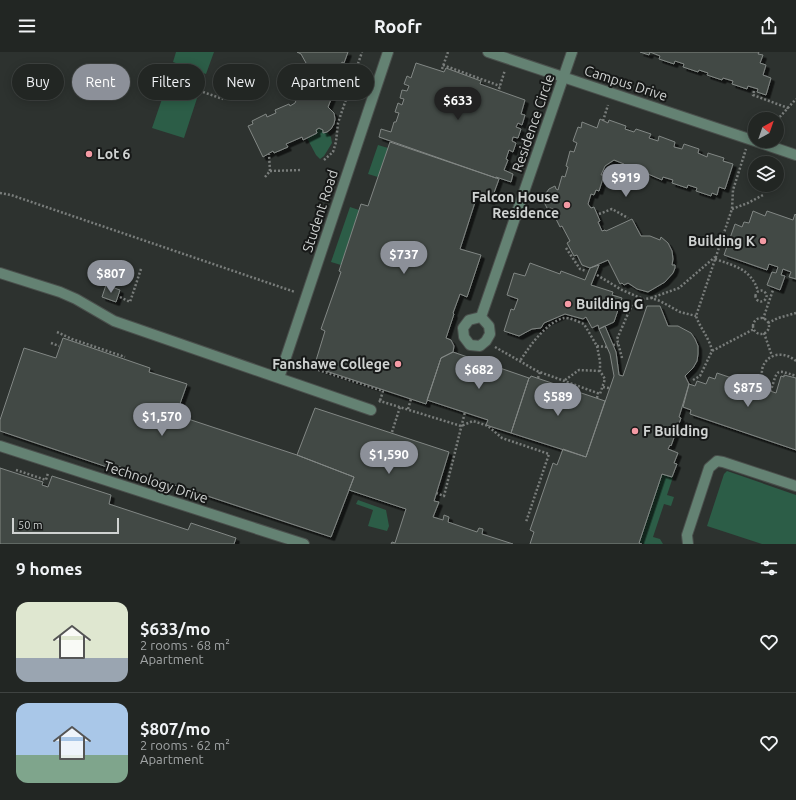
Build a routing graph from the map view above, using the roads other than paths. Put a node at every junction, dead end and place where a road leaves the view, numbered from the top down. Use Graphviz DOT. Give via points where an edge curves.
graph roads {
  1 [pos="388,52"];
  2 [pos="488,52"];
  3 [pos="572,52"];
  4 [pos="564,78"];
  5 [pos="748,139"];
  6 [pos="776,148"];
  7 [pos="796,155"];
  8 [pos="0,273"];
  9 [pos="481,317"];
  10 [pos="279,378"];
  11 [pos="372,410"];
  12 [pos="0,446"];
  13 [pos="796,486"];
  14 [pos="304,544"];
  15 [pos="688,544"];
  1 -- 10 [label="lane, Student Road"];
  2 -- 4 [label="lane, Campus Drive"];
  3 -- 4 [label="lane, Residence Circle"];
  4 -- 5 [label="lane, Campus Drive"];
  4 -- 9 [label="lane, Residence Circle"];
  6 -- 7 [label="lane, Campus Drive"];
  8 -- 10 [label="lane" via="60,292 114,321"];
  9 -- 9 [label="lane" via="469,320 463,328 464,337 470,345 480,346 490,334 489,326"];
  10 -- 11 [label="lane"];
  12 -- 14 [label="lane, Technology Drive"];
  13 -- 15 [label="lane" via="717,461 709,468 688,535"];
}
